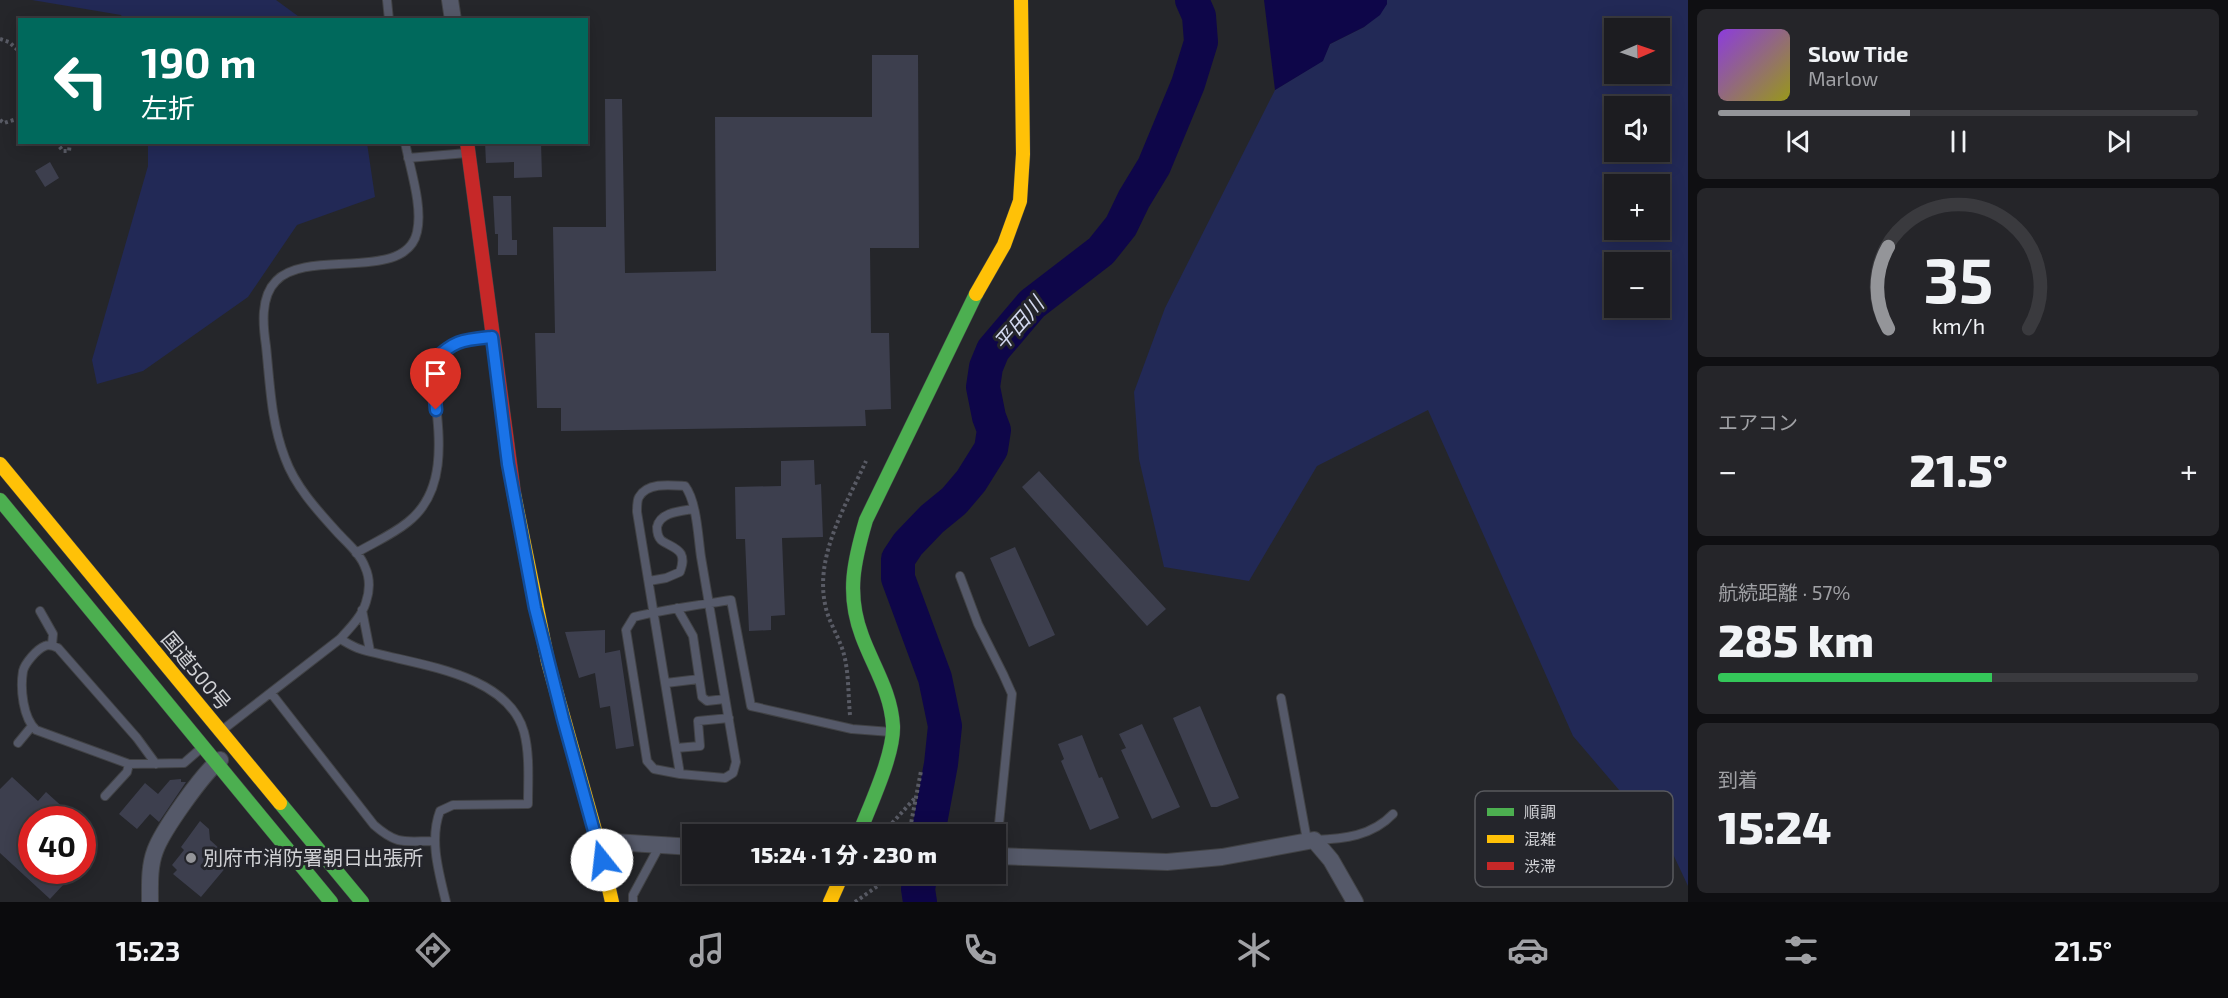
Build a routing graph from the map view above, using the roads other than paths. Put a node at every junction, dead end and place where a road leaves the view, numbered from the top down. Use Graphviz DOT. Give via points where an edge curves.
graph roads {
  1 [pos="387,0"];
  2 [pos="450,0"];
  3 [pos="1021,0"];
  4 [pos="389,18"];
  5 [pos="453,18"];
  6 [pos="405,144"];
  7 [pos="468,148"];
  8 [pos="408,158"];
  9 [pos="492,337"];
  10 [pos="0,464"];
  11 [pos="0,500"];
  12 [pos="693,509"];
  13 [pos="356,553"];
  14 [pos="960,576"];
  15 [pos="649,580"];
  16 [pos="709,603"];
  17 [pos="677,608"];
  18 [pos="362,610"];
  19 [pos="40,611"];
  20 [pos="655,612"];
  21 [pos="340,639"];
  22 [pos="52,645"];
  23 [pos="370,651"];
  24 [pos="699,679"];
  25 [pos="666,682"];
  26 [pos="271,693"];
  27 [pos="1281,698"];
  28 [pos="725,699"];
  29 [pos="729,718"];
  30 [pos="32,726"];
  31 [pos="893,732"];
  32 [pos="211,739"];
  33 [pos="18,743"];
  34 [pos="234,748"];
  35 [pos="676,748"];
  36 [pos="216,763"];
  37 [pos="129,764"];
  38 [pos="156,764"];
  39 [pos="680,774"];
  40 [pos="105,796"];
  41 [pos="1394,814"];
  42 [pos="863,824"];
  43 [pos="999,824"];
  44 [pos="1310,840"];
  45 [pos="435,841"];
  46 [pos="598,841"];
  47 [pos="660,845"];
  48 [pos="682,846"];
  49 [pos="1006,857"];
  50 [pos="838,884"];
  51 [pos="150,902"];
  52 [pos="331,902"];
  53 [pos="362,902"];
  54 [pos="446,902"];
  55 [pos="612,902"];
  56 [pos="633,902"];
  57 [pos="830,902"];
  58 [pos="1355,902"];
  1 -- 4 [label="lane"];
  2 -- 5 [label="street"];
  3 -- 31 [label="main road" via="1020,201 1004,245 945,354 866,520 852,577 856,617 888,694"];
  6 -- 8 [label="lane"];
  7 -- 8 [label="lane"];
  7 -- 9 [label="main road"];
  8 -- 13 [label="lane" via="418,210 417,232 411,246 396,257 294,269 275,281 265,303 273,421 285,459 300,486"];
  9 -- 13 [label="lane" via="463,340 446,347 432,362 440,440 438,471 424,505 409,522"];
  9 -- 46 [label="main road" via="508,464 535,608"];
  10 -- 32 [label="main road, 国道500号"];
  11 -- 32 [label="main road, 国道500号"];
  12 -- 15 [label="lane" via="668,515 657,526 657,535 682,554 680,572"];
  12 -- 15 [label="lane" via="685,486 649,488 639,497 637,512"];
  12 -- 16 [label="lane"];
  13 -- 18 [label="lane" via="365,566 370,585"];
  14 -- 43 [label="lane" via="1012,694"];
  15 -- 20 [label="lane"];
  16 -- 17 [label="lane"];
  16 -- 28 [label="lane"];
  16 -- 31 [label="lane" via="731,600 751,706 852,729"];
  17 -- 20 [label="lane"];
  17 -- 24 [label="lane" via="693,636"];
  18 -- 21 [label="lane"];
  18 -- 23 [label="lane"];
  19 -- 22 [label="lane" via="53,634"];
  20 -- 25 [label="lane"];
  20 -- 39 [label="lane" via="634,617 626,630 647,761 654,769"];
  21 -- 23 [label="lane"];
  21 -- 26 [label="lane"];
  22 -- 30 [label="lane" via="35,654 23,672 25,710"];
  22 -- 38 [label="lane"];
  23 -- 45 [label="lane" via="467,678 498,694 516,711 524,732 528,804 453,805 440,811"];
  24 -- 25 [label="lane"];
  24 -- 28 [label="lane" via="702,697 707,701"];
  25 -- 35 [label="lane"];
  26 -- 32 [label="lane"];
  26 -- 45 [label="lane" via="374,825 389,838 401,842"];
  27 -- 44 [label="lane"];
  28 -- 29 [label="lane"];
  29 -- 35 [label="lane" via="698,721 700,746"];
  29 -- 39 [label="lane" via="736,762 733,773 725,778"];
  30 -- 33 [label="lane"];
  30 -- 37 [label="lane"];
  31 -- 42 [label="main road" via="882,776"];
  32 -- 34 [label="main road, 国道500号"];
  32 -- 36 [label="main road, 国道500号"];
  32 -- 38 [label="lane" via="184,763"];
  34 -- 36 [label="street"];
  34 -- 53 [label="main road, 国道500号"];
  35 -- 39 [label="lane"];
  36 -- 51 [label="street" via="160,839 154,853"];
  36 -- 52 [label="main road, 国道500号"];
  37 -- 38 [label="lane"];
  37 -- 40 [label="lane" via="127,772"];
  41 -- 44 [label="lane" via="1374,830 1357,836"];
  44 -- 49 [label="street" via="1222,857 1167,862"];
  44 -- 58 [label="street" via="1331,860"];
  45 -- 54 [label="lane"];
  46 -- 47 [label="street"];
  46 -- 55 [label="main road"];
  47 -- 48 [label="street"];
  47 -- 56 [label="lane"];
  50 -- 57 [label="main road"];
}
